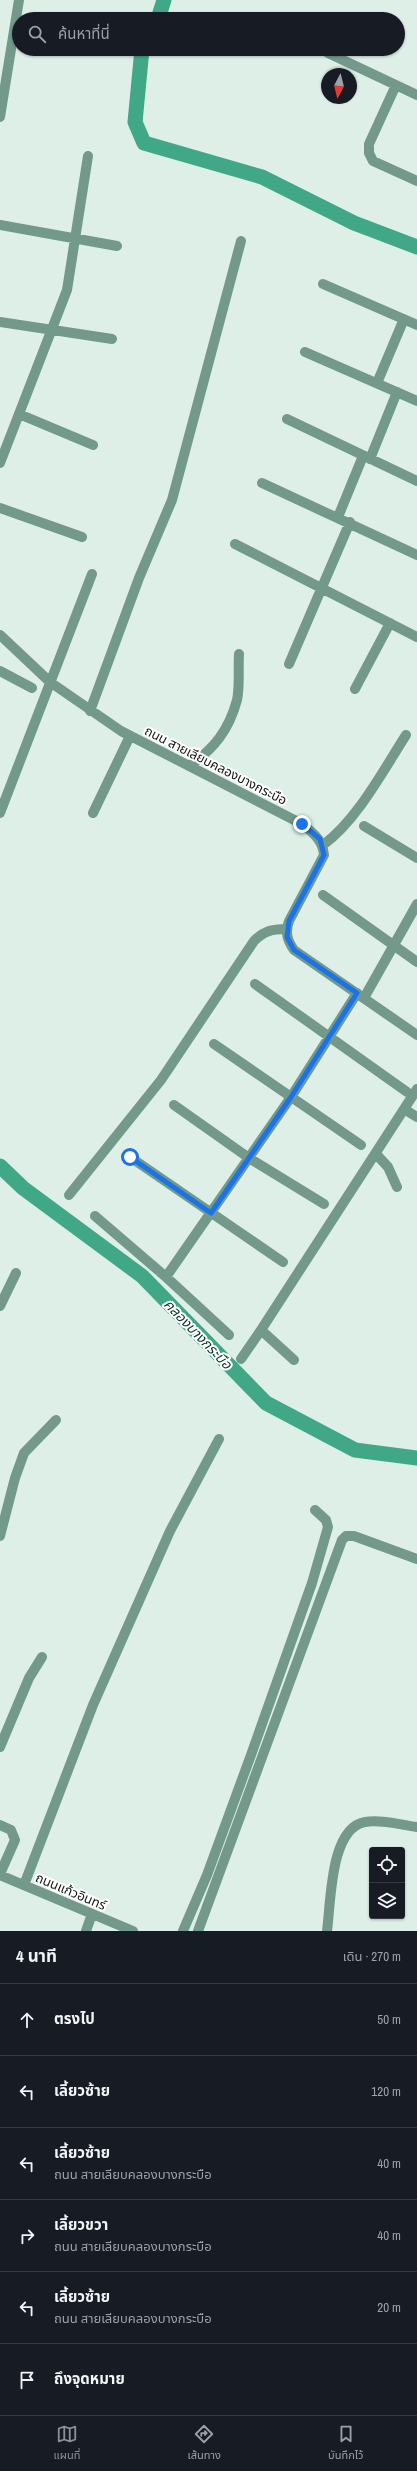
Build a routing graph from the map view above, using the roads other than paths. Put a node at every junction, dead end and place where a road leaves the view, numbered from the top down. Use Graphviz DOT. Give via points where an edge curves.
graph roads {
  1 [pos="19,0"];
  2 [pos="17,12"];
  3 [pos="12,43"];
  4 [pos="335,56"];
  5 [pos="396,84"];
  6 [pos="417,95"];
  7 [pos="0,117"];
  8 [pos="88,156"];
  9 [pos="417,181"];
  10 [pos="0,226"];
  11 [pos="75,238"];
  12 [pos="241,241"];
  13 [pos="117,246"];
  14 [pos="323,284"];
  15 [pos="404,319"];
  16 [pos="0,322"];
  17 [pos="417,325"];
  18 [pos="52,330"];
  19 [pos="112,340"];
  20 [pos="305,352"];
  21 [pos="377,383"];
  22 [pos="397,392"];
  23 [pos="417,401"];
  24 [pos="19,414"];
  25 [pos="287,419"];
  26 [pos="93,445"];
  27 [pos="366,458"];
  28 [pos="0,463"];
  29 [pos="417,481"];
  30 [pos="262,483"];
  31 [pos="0,508"];
  32 [pos="338,517"];
  33 [pos="350,522"];
  34 [pos="82,537"];
  35 [pos="236,544"];
  36 [pos="417,556"];
  37 [pos="92,574"];
  38 [pos="322,587"];
  39 [pos="390,623"];
  40 [pos="416,633"];
  41 [pos="0,635"];
  42 [pos="239,654"];
  43 [pos="289,664"];
  44 [pos="0,671"];
  45 [pos="50,682"];
  46 [pos="32,688"];
  47 [pos="355,689"];
  48 [pos="90,711"];
  49 [pos="406,735"];
  50 [pos="130,736"];
  51 [pos="190,766"];
  52 [pos="0,813"];
  53 [pos="93,813"];
  54 [pos="364,826"];
  55 [pos="323,845"];
  56 [pos="417,858"];
  57 [pos="323,895"];
  58 [pos="417,904"];
  59 [pos="286,929"];
  60 [pos="393,945"];
  61 [pos="417,962"];
  62 [pos="255,984"];
  63 [pos="360,995"];
  64 [pos="417,1035"];
  65 [pos="330,1038"];
  66 [pos="214,1044"];
  67 [pos="417,1089"];
  68 [pos="407,1092"];
  69 [pos="291,1097"];
  70 [pos="174,1104"];
  71 [pos="404,1110"];
  72 [pos="417,1117"];
  73 [pos="361,1145"];
  74 [pos="376,1154"];
  75 [pos="130,1157"];
  76 [pos="250,1158"];
  77 [pos="397,1188"];
  78 [pos="69,1195"];
  79 [pos="324,1204"];
  80 [pos="211,1213"];
  81 [pos="95,1216"];
  82 [pos="283,1262"];
  83 [pos="16,1273"];
  84 [pos="166,1277"];
  85 [pos="0,1306"];
  86 [pos="261,1330"];
  87 [pos="229,1336"];
  88 [pos="241,1359"];
  89 [pos="294,1360"];
  90 [pos="56,1420"];
  91 [pos="219,1439"];
  92 [pos="315,1510"];
  93 [pos="0,1536"];
  94 [pos="417,1559"];
  95 [pos="42,1657"];
  96 [pos="0,1747"];
  97 [pos="0,1825"];
  98 [pos="417,1827"];
  99 [pos="0,1874"];
  100 [pos="24,1885"];
  101 [pos="92,1914"];
  102 [pos="86,1931"];
  103 [pos="133,1931"];
  104 [pos="184,1931"];
  105 [pos="198,1931"];
  106 [pos="327,1931"];
  1 -- 2 [label="street"];
  3 -- 7 [label="street"];
  4 -- 5 [label="street"];
  5 -- 6 [label="street"];
  5 -- 9 [label="street" via="369,144 369,153 373,161"];
  8 -- 11 [label="street"];
  10 -- 11 [label="street"];
  11 -- 13 [label="street"];
  11 -- 18 [label="street" via="67,290"];
  12 -- 48 [label="street" via="172,500 139,578"];
  14 -- 15 [label="street"];
  15 -- 17 [label="street"];
  15 -- 21 [label="street"];
  16 -- 18 [label="street"];
  18 -- 19 [label="street"];
  18 -- 24 [label="street"];
  20 -- 21 [label="street"];
  21 -- 22 [label="street"];
  22 -- 23 [label="street"];
  22 -- 27 [label="street"];
  24 -- 26 [label="street"];
  24 -- 28 [label="street"];
  25 -- 27 [label="street"];
  27 -- 29 [label="street"];
  27 -- 32 [label="street"];
  30 -- 32 [label="street"];
  31 -- 34 [label="street"];
  32 -- 33 [label="street"];
  33 -- 36 [label="street"];
  33 -- 38 [label="street"];
  35 -- 38 [label="street"];
  37 -- 45 [label="street"];
  38 -- 39 [label="street"];
  38 -- 43 [label="street"];
  39 -- 40 [label="street"];
  39 -- 47 [label="street"];
  41 -- 45 [label="street, ถนน สายเลียบคลองบางกระบือ"];
  42 -- 51 [label="street" via="237,699 228,724 216,745"];
  44 -- 46 [label="street"];
  45 -- 48 [label="street, ถนน สายเลียบคลองบางกระบือ"];
  45 -- 52 [label="street"];
  48 -- 50 [label="street, ถนน สายเลียบคลองบางกระบือ"];
  49 -- 55 [label="street" via="354,813 334,837"];
  50 -- 51 [label="street, ถนน สายเลียบคลองบางกระบือ"];
  50 -- 53 [label="street"];
  51 -- 55 [label="street, ถนน สายเลียบคลองบางกระบือ" via="302,824 314,833"];
  54 -- 56 [label="street"];
  55 -- 59 [label="street" via="323,859"];
  57 -- 60 [label="street"];
  58 -- 60 [label="street"];
  59 -- 63 [label="street" via="289,943 294,950"];
  59 -- 78 [label="street" via="271,929 254,941 161,1080"];
  60 -- 61 [label="street"];
  60 -- 63 [label="street"];
  62 -- 65 [label="street"];
  63 -- 64 [label="street"];
  63 -- 65 [label="street"];
  65 -- 68 [label="street"];
  65 -- 69 [label="street"];
  66 -- 69 [label="street"];
  67 -- 71 [label="street"];
  69 -- 73 [label="street"];
  69 -- 76 [label="street"];
  70 -- 76 [label="street"];
  71 -- 72 [label="street"];
  71 -- 74 [label="street"];
  74 -- 77 [label="street" via="388,1167"];
  74 -- 86 [label="street"];
  75 -- 80 [label="street"];
  76 -- 79 [label="street"];
  76 -- 80 [label="street"];
  80 -- 82 [label="street"];
  80 -- 84 [label="street"];
  81 -- 84 [label="street"];
  83 -- 85 [label="street"];
  84 -- 87 [label="street"];
  86 -- 88 [label="street"];
  86 -- 89 [label="street"];
  90 -- 93 [label="street" via="24,1453"];
  91 -- 100 [label="street" via="170,1531 93,1705"];
  92 -- 104 [label="street" via="326,1520 328,1527 312,1584 207,1875"];
  94 -- 105 [label="street" via="354,1536 346,1536 342,1540"];
  95 -- 96 [label="street" via="26,1685"];
  97 -- 99 [label="street" via="11,1830 14,1840"];
  98 -- 106 [label="street" via="365,1822 351,1828 344,1836 338,1849"];
  99 -- 100 [label="street, ถนนแก้วอินทร์"];
  100 -- 101 [label="street, ถนนแก้วอินทร์"];
  101 -- 102 [label="street"];
  101 -- 103 [label="street, ถนนแก้วอินทร์"];
}
